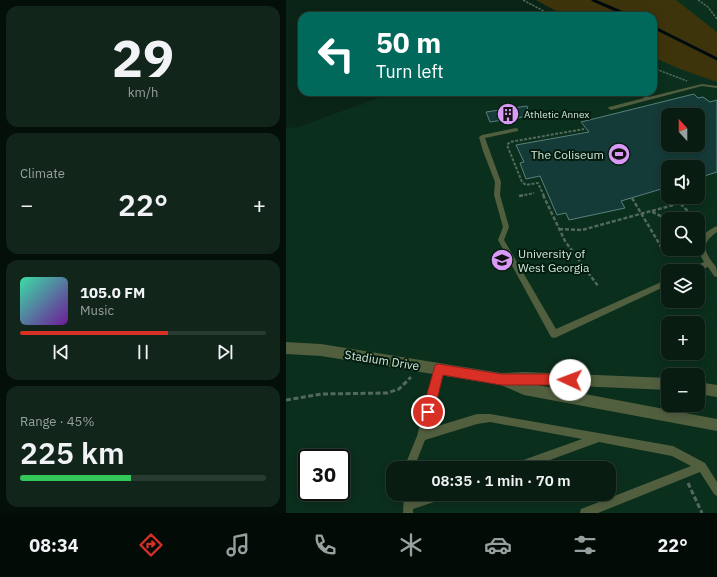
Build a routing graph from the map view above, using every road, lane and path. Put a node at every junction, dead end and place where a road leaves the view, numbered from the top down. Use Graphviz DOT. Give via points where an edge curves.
graph roads {
  1 [pos="523,0"];
  2 [pos="698,0"];
  3 [pos="546,12"];
  4 [pos="717,19"];
  5 [pos="657,70"];
  6 [pos="702,86"];
  7 [pos="717,87"];
  8 [pos="645,96"];
  9 [pos="648,99"];
  10 [pos="611,108"];
  11 [pos="584,129"];
  12 [pos="516,130"];
  13 [pos="526,184"];
  14 [pos="524,188"];
  15 [pos="534,194"];
  16 [pos="519,196"];
  17 [pos="632,198"];
  18 [pos="651,212"];
  19 [pos="688,212"];
  20 [pos="641,214"];
  21 [pos="661,217"];
  22 [pos="559,229"];
  23 [pos="717,230"];
  24 [pos="661,247"];
  25 [pos="709,263"];
  26 [pos="705,265"];
  27 [pos="717,274"];
  28 [pos="661,285"];
  29 [pos="598,286"];
  30 [pos="286,348"];
  31 [pos="439,369"];
  32 [pos="408,379"];
  33 [pos="501,379"];
  34 [pos="661,384"];
  35 [pos="705,389"];
  36 [pos="717,391"];
  37 [pos="286,400"];
  38 [pos="717,425"];
  39 [pos="422,436"];
  40 [pos="598,438"];
  41 [pos="412,461"];
  42 [pos="534,461"];
  43 [pos="702,466"];
  44 [pos="717,491"];
  45 [pos="426,501"];
  46 [pos="408,509"];
  47 [pos="585,513"];
  1 -- 3 [label="path"];
  2 -- 4 [label="path" via="708,7"];
  5 -- 6 [label="path"];
  6 -- 7 [label="lane"];
  6 -- 9 [label="lane"];
  8 -- 9 [label="lane"];
  9 -- 10 [label="lane"];
  11 -- 13 [label="path" via="508,143 522,182"];
  12 -- 28 [label="lane" via="482,137 498,182 497,195 506,227 501,240 554,334"];
  13 -- 14 [label="path"];
  13 -- 22 [label="path" via="538,183"];
  15 -- 16 [label="path"];
  17 -- 20 [label="path"];
  18 -- 19 [label="path" via="680,203"];
  18 -- 20 [label="path"];
  18 -- 21 [label="path"];
  20 -- 22 [label="path" via="582,230"];
  20 -- 24 [label="path"];
  22 -- 29 [label="path"];
  23 -- 25 [label="lane" via="706,236 702,243 702,250"];
  25 -- 26 [label="lane"];
  25 -- 27 [label="lane"];
  30 -- 31 [label="street, Stadium Drive" via="321,350"];
  31 -- 33 [label="street, Stadium Drive"];
  31 -- 39 [label="lane"];
  32 -- 37 [label="path" via="399,389 387,393 322,394"];
  33 -- 34 [label="street, Stadium Drive"];
  33 -- 38 [label="street, Stadium Drive" via="524,389"];
  35 -- 36 [label="street"];
  39 -- 40 [label="lane" via="477,419 490,418"];
  39 -- 41 [label="lane"];
  40 -- 42 [label="lane"];
  40 -- 43 [label="lane" via="674,451"];
  43 -- 44 [label="lane"];
  43 -- 47 [label="lane"];
  45 -- 46 [label="lane"];
}
